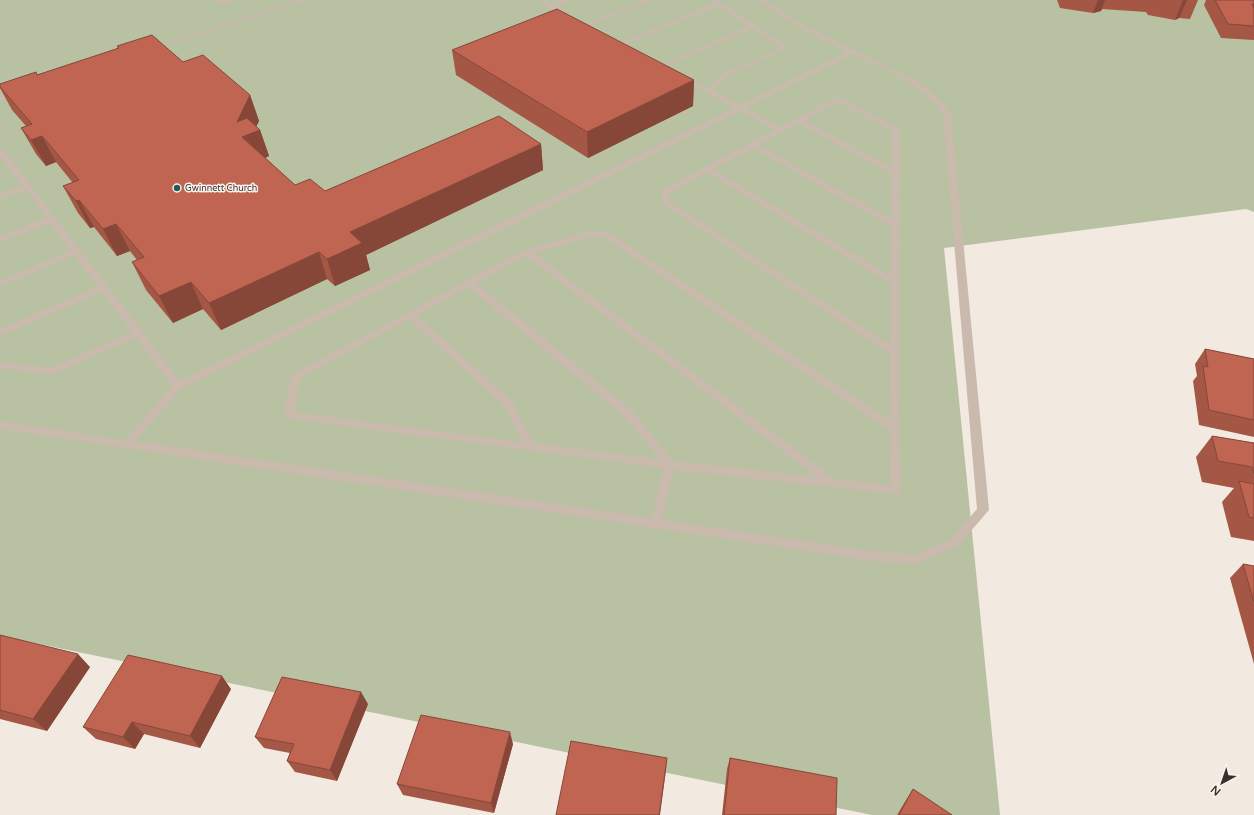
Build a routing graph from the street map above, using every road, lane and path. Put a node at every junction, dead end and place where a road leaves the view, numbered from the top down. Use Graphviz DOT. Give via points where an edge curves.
graph roads {
  1 [pos="218,0"];
  2 [pos="231,0"];
  3 [pos="303,0"];
  4 [pos="540,0"];
  5 [pos="569,0"];
  6 [pos="650,0"];
  7 [pos="760,0"];
  8 [pos="716,2"];
  9 [pos="552,6"];
  10 [pos="572,18"];
  11 [pos="579,21"];
  12 [pos="753,26"];
  13 [pos="629,48"];
  14 [pos="148,50"];
  15 [pos="853,52"];
  16 [pos="656,62"];
  17 [pos="663,66"];
  18 [pos="669,70"];
  19 [pos="676,73"];
  20 [pos="22,91"];
  21 [pos="708,91"];
  22 [pos="0,98"];
  23 [pos="740,108"];
  24 [pos="798,120"];
  25 [pos="780,130"];
  26 [pos="753,145"];
  27 [pos="1,154"];
  28 [pos="707,169"];
  29 [pos="896,173"];
  30 [pos="27,187"];
  31 [pos="0,197"];
  32 [pos="52,219"];
  33 [pos="896,225"];
  34 [pos="0,239"];
  35 [pos="76,251"];
  36 [pos="527,252"];
  37 [pos="470,283"];
  38 [pos="895,283"];
  39 [pos="0,284"];
  40 [pos="104,288"];
  41 [pos="410,315"];
  42 [pos="137,332"];
  43 [pos="0,333"];
  44 [pos="895,353"];
  45 [pos="0,365"];
  46 [pos="178,386"];
  47 [pos="0,425"];
  48 [pos="894,428"];
  49 [pos="127,444"];
  50 [pos="530,447"];
  51 [pos="670,465"];
  52 [pos="834,484"];
  53 [pos="656,523"];
  1 -- 2 [label="lane" via="222,3"];
  3 -- 14 [label="lane"];
  4 -- 9 [label="lane"];
  5 -- 9 [label="lane"];
  6 -- 11 [label="lane" via="589,26"];
  7 -- 15 [label="lane" via="803,27"];
  8 -- 12 [label="lane"];
  8 -- 13 [label="lane" via="619,43"];
  9 -- 10 [label="lane"];
  12 -- 17 [label="lane"];
  12 -- 21 [label="lane" via="786,48 727,74"];
  15 -- 23 [label="lane"];
  15 -- 53 [label="lane" via="917,83 937,100 947,114 983,510 953,544 915,559 872,556"];
  16 -- 17 [label="lane"];
  17 -- 18 [label="lane"];
  19 -- 21 [label="lane"];
  20 -- 22 [label="lane"];
  21 -- 23 [label="lane"];
  23 -- 25 [label="lane"];
  23 -- 46 [label="lane"];
  24 -- 25 [label="lane"];
  24 -- 29 [label="lane"];
  24 -- 29 [label="lane" via="838,100 896,129"];
  25 -- 26 [label="lane"];
  26 -- 28 [label="lane"];
  26 -- 33 [label="lane"];
  27 -- 30 [label="lane"];
  28 -- 38 [label="lane"];
  28 -- 44 [label="lane" via="665,192 666,203"];
  29 -- 33 [label="lane"];
  30 -- 31 [label="lane"];
  30 -- 32 [label="lane"];
  32 -- 34 [label="lane"];
  32 -- 35 [label="lane"];
  33 -- 38 [label="lane"];
  35 -- 39 [label="lane"];
  35 -- 40 [label="lane"];
  36 -- 37 [label="lane"];
  36 -- 48 [label="lane" via="590,234 606,234"];
  36 -- 52 [label="lane"];
  37 -- 41 [label="lane"];
  37 -- 51 [label="lane" via="629,414"];
  38 -- 44 [label="lane"];
  40 -- 42 [label="lane"];
  40 -- 43 [label="lane"];
  41 -- 50 [label="lane" via="509,405"];
  41 -- 50 [label="lane" via="294,377 290,415"];
  42 -- 45 [label="lane" via="52,372"];
  42 -- 46 [label="lane"];
  44 -- 48 [label="lane"];
  46 -- 49 [label="lane"];
  47 -- 49 [label="lane"];
  48 -- 52 [label="lane" via="896,490"];
  49 -- 53 [label="lane"];
  50 -- 51 [label="lane"];
  51 -- 52 [label="lane"];
  51 -- 53 [label="lane"];
}
